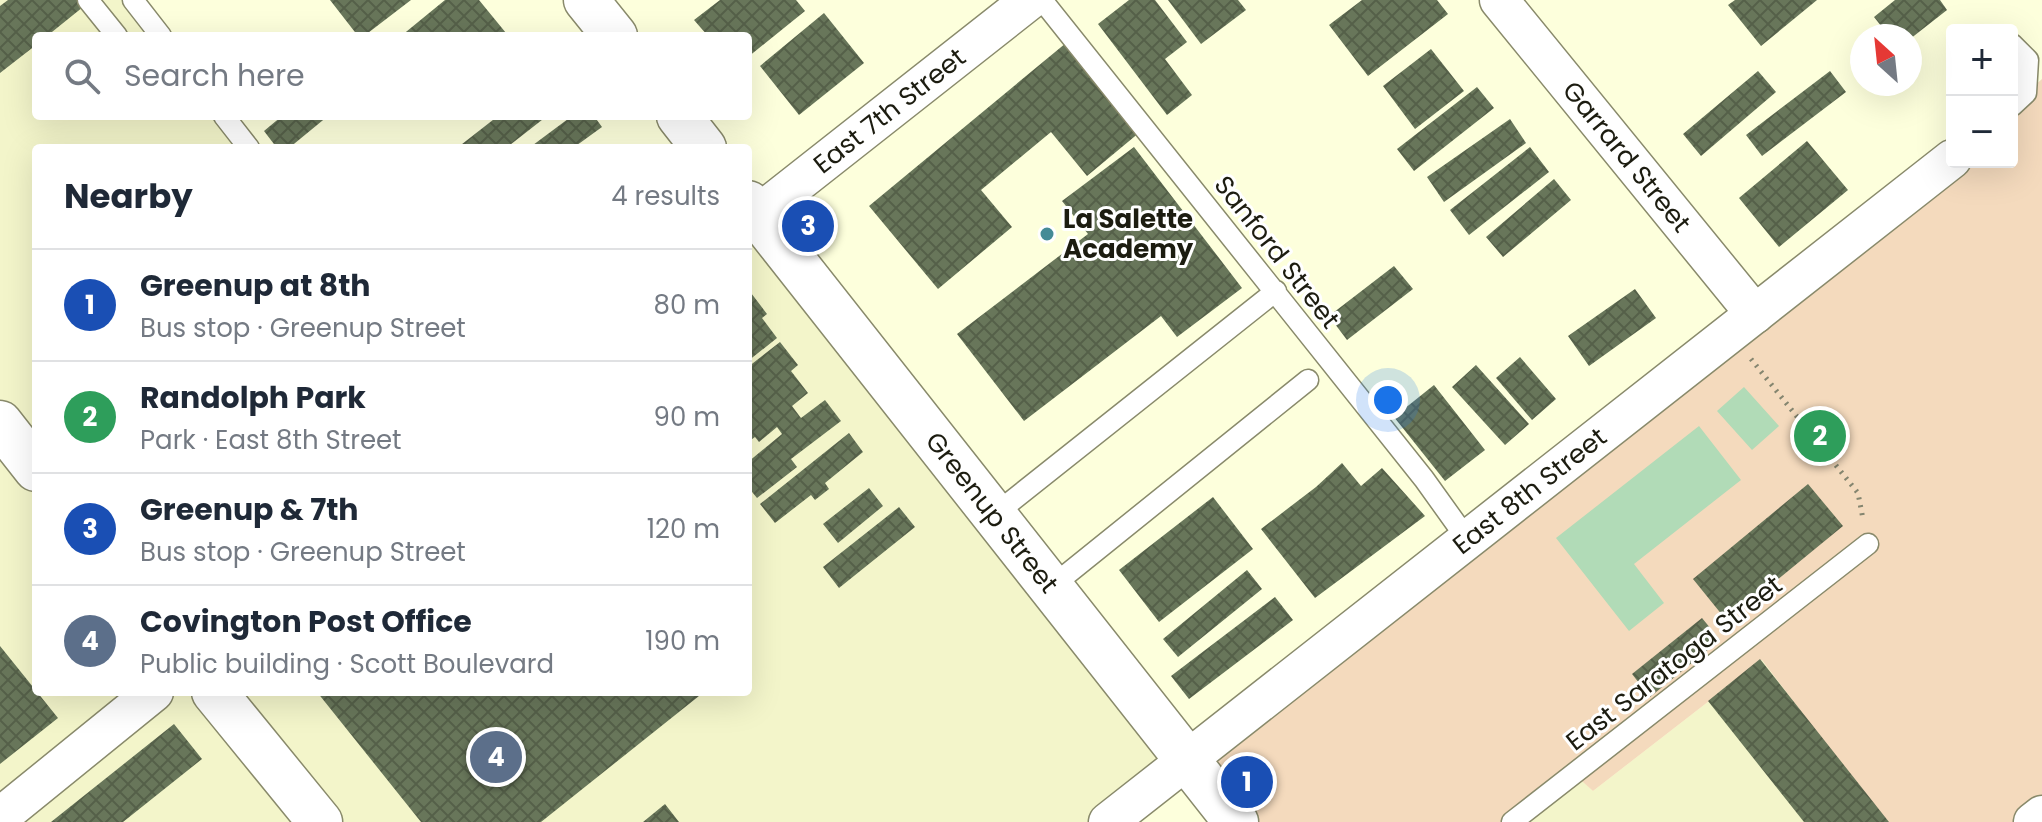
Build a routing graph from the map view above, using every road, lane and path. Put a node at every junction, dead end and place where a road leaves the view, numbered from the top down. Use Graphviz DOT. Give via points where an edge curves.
graph roads {
  1 [pos="88,0"];
  2 [pos="133,0"];
  3 [pos="586,0"];
  4 [pos="1030,0"];
  5 [pos="1042,0"];
  6 [pos="1499,0"];
  7 [pos="114,32"];
  8 [pos="158,32"];
  9 [pos="612,32"];
  10 [pos="2018,50"];
  11 [pos="2018,100"];
  12 [pos="227,120"];
  13 [pos="682,120"];
  14 [pos="246,144"];
  15 [pos="701,144"];
  16 [pos="1946,164"];
  17 [pos="752,212"];
  18 [pos="752,214"];
  19 [pos="1276,291"];
  20 [pos="1742,324"];
  21 [pos="1308,380"];
  22 [pos="0,423"];
  23 [pos="32,464"];
  24 [pos="994,515"];
  25 [pos="1467,539"];
  26 [pos="1868,544"];
  27 [pos="1051,587"];
  28 [pos="149,696"];
  29 [pos="217,696"];
  30 [pos="1186,760"];
  31 [pos="2042,815"];
  32 [pos="10,816"];
  33 [pos="320,822"];
  34 [pos="1108,822"];
  35 [pos="1236,822"];
  36 [pos="1512,822"];
  37 [pos="2033,822"];
  1 -- 7 [label="lane"];
  2 -- 8 [label="lane"];
  3 -- 9 [label="main road"];
  4 -- 17 [label="street, East 7th Street"];
  5 -- 19 [label="lane, Sanford Street"];
  6 -- 20 [label="street, Garrard Street"];
  10 -- 11 [label="lane" via="2028,60 2026,93"];
  12 -- 14 [label="lane"];
  13 -- 15 [label="main road"];
  16 -- 20 [label="street, East 8th Street"];
  18 -- 24 [label="main road, Greenup Street"];
  19 -- 24 [label="lane"];
  19 -- 25 [label="lane, Sanford Street"];
  20 -- 25 [label="street, East 8th Street"];
  20 -- 26 [label="path" via="1858,493"];
  21 -- 27 [label="lane"];
  22 -- 23 [label="main road"];
  24 -- 27 [label="main road, Greenup Street"];
  25 -- 30 [label="street, East 8th Street"];
  26 -- 36 [label="lane, East Saratoga Street"];
  27 -- 30 [label="main road, Greenup Street"];
  28 -- 32 [label="street"];
  29 -- 33 [label="main road"];
  30 -- 34 [label="street, East 8th Street"];
  30 -- 35 [label="main road, Greenup Street"];
  31 -- 37 [label="street"];
}
